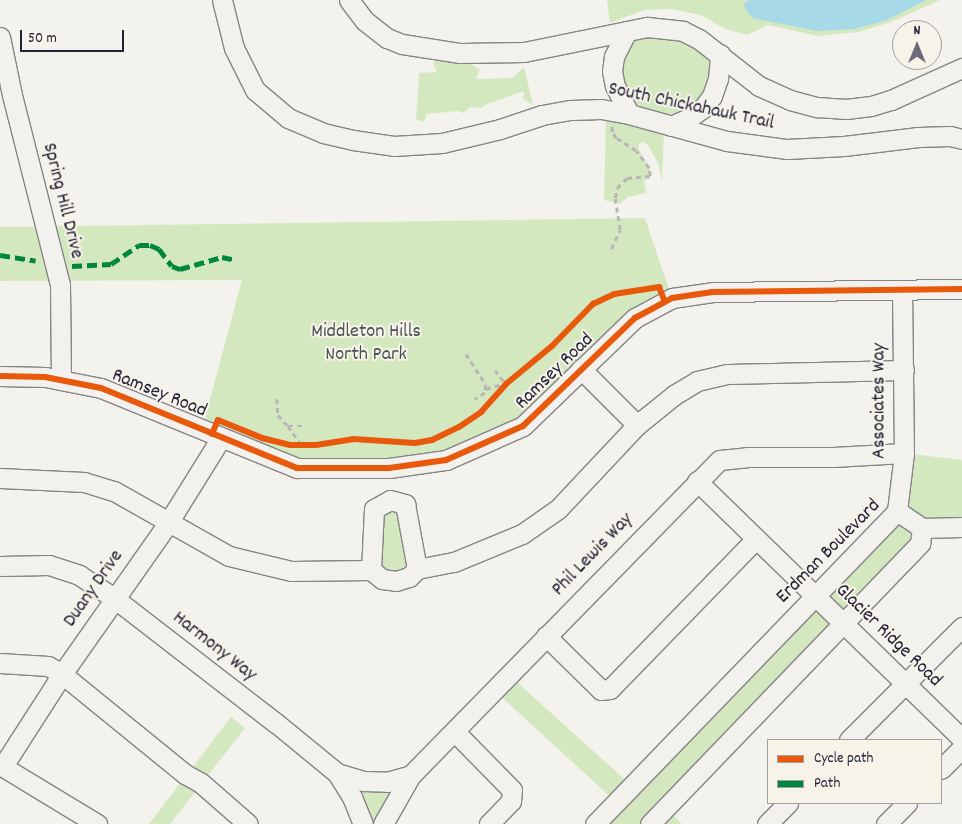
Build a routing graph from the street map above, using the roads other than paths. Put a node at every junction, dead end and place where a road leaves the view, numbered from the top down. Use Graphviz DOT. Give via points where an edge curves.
graph roads {
  1 [pos="222,0"];
  2 [pos="350,0"];
  3 [pos="627,31"];
  4 [pos="0,37"];
  5 [pos="720,54"];
  6 [pos="962,68"];
  7 [pos="621,112"];
  8 [pos="671,126"];
  9 [pos="962,139"];
  10 [pos="962,289"];
  11 [pos="902,290"];
  12 [pos="581,369"];
  13 [pos="904,370"];
  14 [pos="0,376"];
  15 [pos="61,379"];
  16 [pos="637,425"];
  17 [pos="221,438"];
  18 [pos="904,453"];
  19 [pos="389,468"];
  20 [pos="0,478"];
  21 [pos="697,482"];
  22 [pos="390,500"];
  23 [pos="897,511"];
  24 [pos="168,523"];
  25 [pos="962,527"];
  26 [pos="922,528"];
  27 [pos="756,539"];
  28 [pos="0,566"];
  29 [pos="417,569"];
  30 [pos="371,570"];
  31 [pos="815,597"];
  32 [pos="114,598"];
  33 [pos="843,623"];
  34 [pos="962,627"];
  35 [pos="546,636"];
  36 [pos="0,663"];
  37 [pos="62,674"];
  38 [pos="906,684"];
  39 [pos="455,732"];
  40 [pos="850,739"];
  41 [pos="962,739"];
  42 [pos="962,748"];
  43 [pos="2,766"];
  44 [pos="942,768"];
  45 [pos="337,772"];
  46 [pos="411,775"];
  47 [pos="787,804"];
  48 [pos="906,804"];
  49 [pos="97,824"];
  50 [pos="248,824"];
  51 [pos="362,824"];
  52 [pos="383,824"];
  53 [pos="489,824"];
  54 [pos="595,824"];
  55 [pos="650,824"];
  56 [pos="767,824"];
  57 [pos="886,824"];
  1 -- 7 [label="street, South Chickahauk Trail" via="234,48 255,90 288,118 323,133 394,146 442,143 542,115 571,110"];
  2 -- 3 [label="street" via="374,30 402,44 429,50 524,52"];
  3 -- 5 [label="street" via="647,27 683,31 700,38"];
  3 -- 7 [label="street" via="614,57 612,71"];
  4 -- 15 [label="street, Spring Hill Drive" via="60,285"];
  5 -- 6 [label="street" via="759,86 790,100 817,107 846,109 891,100"];
  5 -- 8 [label="street" via="718,79 712,96 696,113"];
  7 -- 8 [label="street, South Chickahauk Trail"];
  8 -- 9 [label="street, South Chickahauk Trail" via="735,142 787,149 915,137"];
  10 -- 11 [label="street, Ramsey Road"];
  11 -- 12 [label="street, Ramsey Road" via="713,292 672,298 635,318"];
  11 -- 13 [label="street, Associates Way"];
  12 -- 16 [label="street"];
  12 -- 19 [label="street, Ramsey Road" via="523,426 446,460"];
  13 -- 16 [label="street" via="727,374 697,382 674,395"];
  13 -- 18 [label="street, Associates Way"];
  14 -- 15 [label="street, Ramsey Road"];
  15 -- 17 [label="street, Ramsey Road" via="100,388"];
  16 -- 29 [label="street" via="558,509 529,529 454,562"];
  17 -- 19 [label="street, Ramsey Road" via="297,468"];
  17 -- 24 [label="street, Duany Drive"];
  18 -- 21 [label="street, Phil Lewis Way" via="720,460"];
  18 -- 23 [label="street, Associates Way"];
  19 -- 22 [label="street"];
  20 -- 24 [label="street" via="84,482 114,491"];
  21 -- 27 [label="street, Glacier Ridge Road"];
  21 -- 35 [label="street, Phil Lewis Way"];
  22 -- 29 [label="street" via="404,504"];
  22 -- 30 [label="street" via="374,509"];
  23 -- 26 [label="street, Erdman Boulevard"];
  23 -- 31 [label="street, Erdman Boulevard"];
  24 -- 30 [label="street" via="229,556 291,571"];
  24 -- 32 [label="street, Duany Drive"];
  25 -- 26 [label="street"];
  26 -- 33 [label="street" via="920,543"];
  27 -- 31 [label="street, Glacier Ridge Road"];
  27 -- 35 [label="street" via="610,689 601,690"];
  28 -- 32 [label="street, Harmony Way" via="50,565 79,575"];
  29 -- 30 [label="street" via="409,577 396,582 382,579"];
  31 -- 33 [label="street, Glacier Ridge Road"];
  31 -- 54 [label="street, Erdman Boulevard"];
  32 -- 37 [label="street, Duany Drive"];
  32 -- 45 [label="street, Harmony Way"];
  33 -- 38 [label="street, Glacier Ridge Road"];
  33 -- 55 [label="street"];
  34 -- 38 [label="street"];
  35 -- 39 [label="street, Phil Lewis Way"];
  36 -- 37 [label="street" via="48,666"];
  37 -- 43 [label="street, Duany Drive"];
  37 -- 50 [label="street"];
  38 -- 40 [label="street"];
  38 -- 41 [label="street, Glacier Ridge Road"];
  39 -- 46 [label="street, Phil Lewis Way"];
  39 -- 53 [label="street" via="512,790 511,801"];
  42 -- 44 [label="street"];
  43 -- 49 [label="street"];
  45 -- 46 [label="street" via="364,781 387,782"];
  45 -- 51 [label="street, Harmony Way" via="352,797"];
  46 -- 52 [label="street, Phil Lewis Way"];
  47 -- 56 [label="street"];
  48 -- 57 [label="street"];
}
